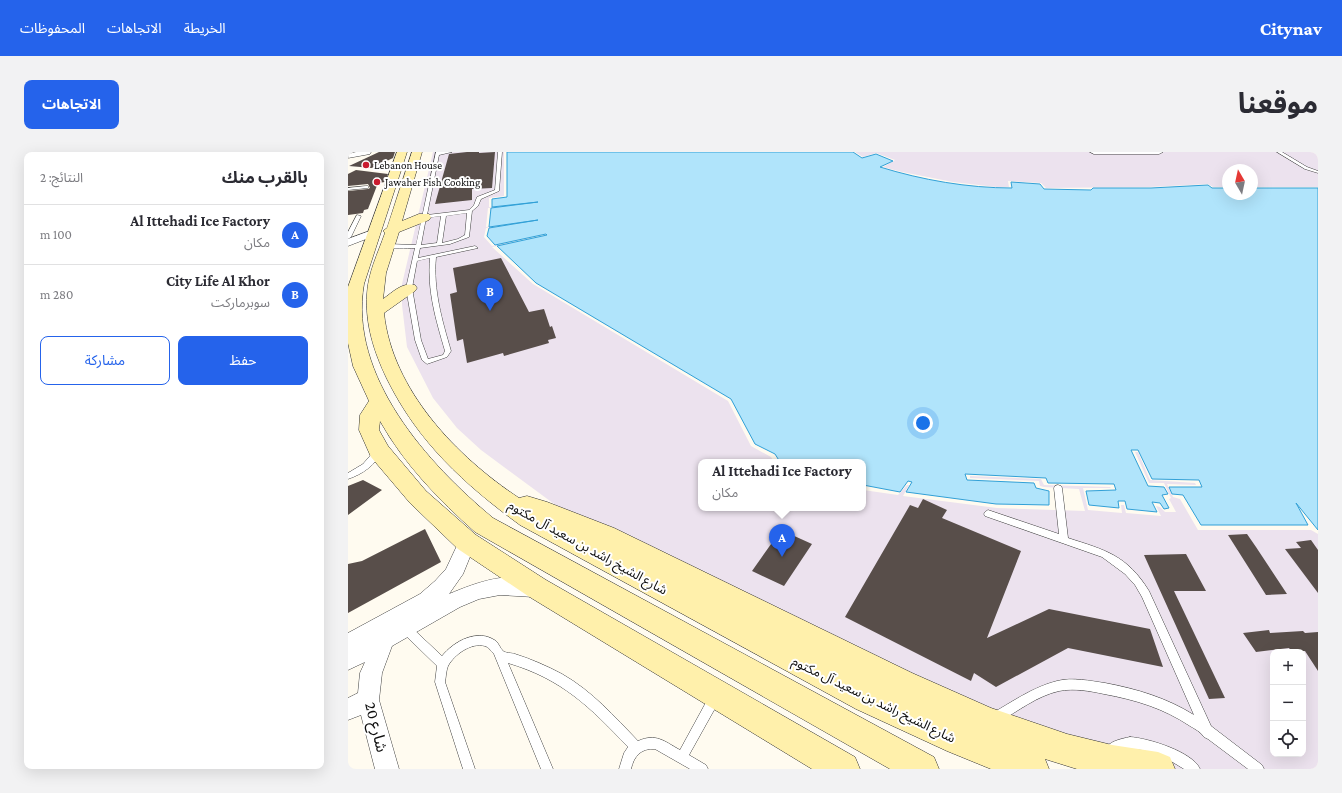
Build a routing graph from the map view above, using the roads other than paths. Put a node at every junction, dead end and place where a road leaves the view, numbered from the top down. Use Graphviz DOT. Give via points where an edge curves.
graph roads {
  1 [pos="367,152"];
  2 [pos="402,152"];
  3 [pos="417,152"];
  4 [pos="450,152"];
  5 [pos="500,152"];
  6 [pos="1094,152"];
  7 [pos="1159,152"];
  8 [pos="1279,152"];
  9 [pos="438,153"];
  10 [pos="348,156"];
  11 [pos="1318,172"];
  12 [pos="366,187"];
  13 [pos="348,189"];
  14 [pos="470,211"];
  15 [pos="444,214"];
  16 [pos="358,216"];
  17 [pos="424,217"];
  18 [pos="384,236"];
  19 [pos="348,237"];
  20 [pos="348,243"];
  21 [pos="439,244"];
  22 [pos="348,247"];
  23 [pos="417,247"];
  24 [pos="475,248"];
  25 [pos="368,251"];
  26 [pos="434,256"];
  27 [pos="414,260"];
  28 [pos="409,288"];
  29 [pos="376,311"];
  30 [pos="377,404"];
  31 [pos="378,451"];
  32 [pos="348,476"];
  33 [pos="1058,488"];
  34 [pos="501,498"];
  35 [pos="988,514"];
  36 [pos="1064,540"];
  37 [pos="467,542"];
  38 [pos="537,588"];
  39 [pos="405,628"];
  40 [pos="384,640"];
  41 [pos="348,644"];
  42 [pos="500,655"];
  43 [pos="348,660"];
  44 [pos="444,664"];
  45 [pos="717,695"];
  46 [pos="368,700"];
  47 [pos="348,709"];
  48 [pos="988,722"];
  49 [pos="1208,733"];
  50 [pos="958,740"];
  51 [pos="636,747"];
  52 [pos="682,758"];
  53 [pos="1102,758"];
  54 [pos="388,769"];
  55 [pos="469,769"];
  56 [pos="547,769"];
  57 [pos="625,769"];
  58 [pos="702,769"];
  59 [pos="843,769"];
  60 [pos="922,769"];
  61 [pos="991,769"];
  62 [pos="1032,769"];
  63 [pos="1158,769"];
  64 [pos="1194,769"];
  65 [pos="1258,769"];
  1 -- 10 [label="street"];
  2 -- 18 [label="main road, شارع الشيخ راشد بن سعيد آل مكتوم"];
  3 -- 18 [label="main road, شارع الشيخ راشد بن سعيد آل مكتوم" via="410,180"];
  4 -- 9 [label="lane"];
  5 -- 14 [label="lane" via="497,191 479,198 476,206"];
  6 -- 7 [label="street"];
  8 -- 11 [label="lane"];
  9 -- 17 [label="lane"];
  12 -- 13 [label="lane"];
  14 -- 15 [label="lane"];
  14 -- 21 [label="lane" via="467,236"];
  15 -- 17 [label="lane"];
  15 -- 21 [label="lane"];
  16 -- 19 [label="lane"];
  17 -- 18 [label="main road"];
  17 -- 23 [label="lane"];
  18 -- 20 [label="street"];
  18 -- 23 [label="lane"];
  18 -- 25 [label="main road, شارع الشيخ راشد بن سعيد آل مكتوم"];
  18 -- 29 [label="main road, شارع الشيخ راشد بن سعيد آل مكتوم" via="376,283"];
  21 -- 23 [label="lane"];
  22 -- 25 [label="street"];
  23 -- 27 [label="lane"];
  24 -- 26 [label="lane"];
  25 -- 30 [label="main road, شارع الشيخ راشد بن سعيد آل مكتوم" via="355,289 351,330 356,358 366,385"];
  26 -- 27 [label="lane"];
  26 -- 28 [label="lane" via="431,283 438,321 448,351 445,356 425,360 418,340"];
  27 -- 28 [label="lane"];
  28 -- 29 [label="main road"];
  29 -- 34 [label="main road, شارع الشيخ راشد بن سعيد آل مكتوم" via="377,326 386,356 414,411 454,459"];
  30 -- 31 [label="main road" via="370,415 368,430"];
  30 -- 60 [label="main road, شارع الشيخ راشد بن سعيد آل مكتوم" via="413,456 459,505 484,525"];
  31 -- 32 [label="lane" via="370,463"];
  31 -- 37 [label="main road" via="418,497"];
  33 -- 36 [label="lane"];
  34 -- 48 [label="main road" via="568,518 896,682"];
  34 -- 50 [label="main road, شارع الشيخ راشد بن سعيد آل مكتوم" via="529,518 786,656 867,698"];
  35 -- 36 [label="lane"];
  36 -- 49 [label="lane" via="1115,560 1140,584"];
  37 -- 38 [label="main road"];
  37 -- 41 [label="street" via="461,563 439,592"];
  38 -- 39 [label="street" via="500,586 477,591"];
  38 -- 45 [label="main road"];
  39 -- 40 [label="street"];
  39 -- 44 [label="lane"];
  40 -- 43 [label="street"];
  40 -- 46 [label="street, شارع 20" via="371,673"];
  42 -- 44 [label="lane" via="494,644 478,640 459,648"];
  42 -- 51 [label="lane" via="524,662 569,684 589,699"];
  42 -- 56 [label="lane"];
  44 -- 55 [label="lane" via="440,682"];
  45 -- 52 [label="lane"];
  45 -- 59 [label="main road"];
  46 -- 47 [label="street"];
  46 -- 54 [label="street, شارع 20"];
  48 -- 49 [label="lane" via="1043,691 1057,686 1073,685 1129,692 1148,698 1178,712"];
  48 -- 53 [label="main road" via="1038,741"];
  49 -- 65 [label="lane"];
  50 -- 61 [label="main road" via="974,759"];
  50 -- 62 [label="main road, شارع الشيخ راشد بن سعيد آل مكتوم"];
  51 -- 52 [label="lane" via="649,742 656,743"];
  51 -- 57 [label="lane" via="627,760"];
  52 -- 58 [label="lane"];
  53 -- 63 [label="main road"];
  53 -- 64 [label="lane" via="1121,744 1133,744 1165,751"];
}
